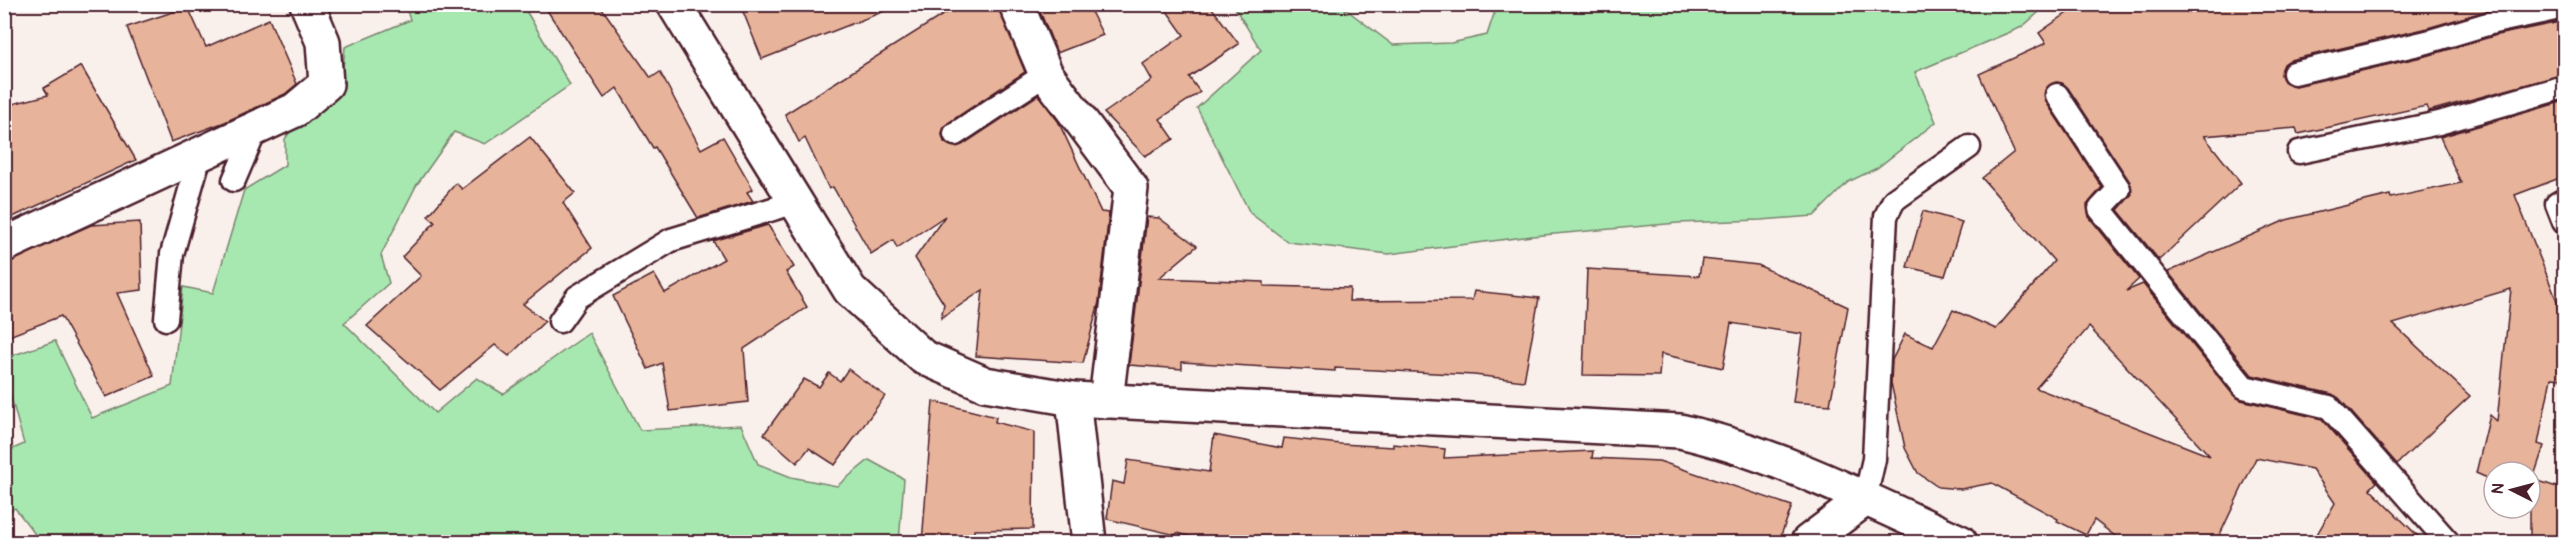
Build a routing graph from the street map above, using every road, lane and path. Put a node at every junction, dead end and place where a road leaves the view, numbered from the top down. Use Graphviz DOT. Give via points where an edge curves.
graph roads {
  1 [pos="307,4"];
  2 [pos="674,4"];
  3 [pos="1016,4"];
  4 [pos="2565,7"];
  5 [pos="2294,73"];
  6 [pos="1046,74"];
  7 [pos="2565,87"];
  8 [pos="2057,95"];
  9 [pos="256,129"];
  10 [pos="955,134"];
  11 [pos="1969,147"];
  12 [pos="2299,152"];
  13 [pos="200,155"];
  14 [pos="234,180"];
  15 [pos="2565,201"];
  16 [pos="796,202"];
  17 [pos="2565,222"];
  18 [pos="4,245"];
  19 [pos="166,319"];
  20 [pos="560,321"];
  21 [pos="1072,399"];
  22 [pos="1106,401"];
  23 [pos="1865,499"];
  24 [pos="1089,543"];
  25 [pos="1808,543"];
  26 [pos="1960,543"];
  27 [pos="2448,543"];
  1 -- 9 [label="street" via="323,42 326,84 295,110"];
  2 -- 16 [label="street"];
  3 -- 6 [label="street"];
  4 -- 5 [label="lane"];
  6 -- 10 [label="lane"];
  6 -- 22 [label="street" via="1131,188"];
  7 -- 12 [label="lane" via="2439,123"];
  8 -- 27 [label="lane" via="2119,189 2100,209 2244,387 2329,407"];
  9 -- 13 [label="street"];
  9 -- 14 [label="lane"];
  11 -- 23 [label="lane" via="1894,200 1886,216 1874,459"];
  13 -- 18 [label="street"];
  13 -- 19 [label="lane" via="172,254"];
  15 -- 17 [label="lane" via="2557,204"];
  16 -- 20 [label="lane" via="671,240 577,297"];
  16 -- 21 [label="street" via="850,290 923,357 986,384"];
  21 -- 22 [label="street"];
  21 -- 24 [label="street"];
  22 -- 23 [label="street" via="1680,431 1726,442"];
  23 -- 25 [label="street"];
  23 -- 26 [label="street"];
}
